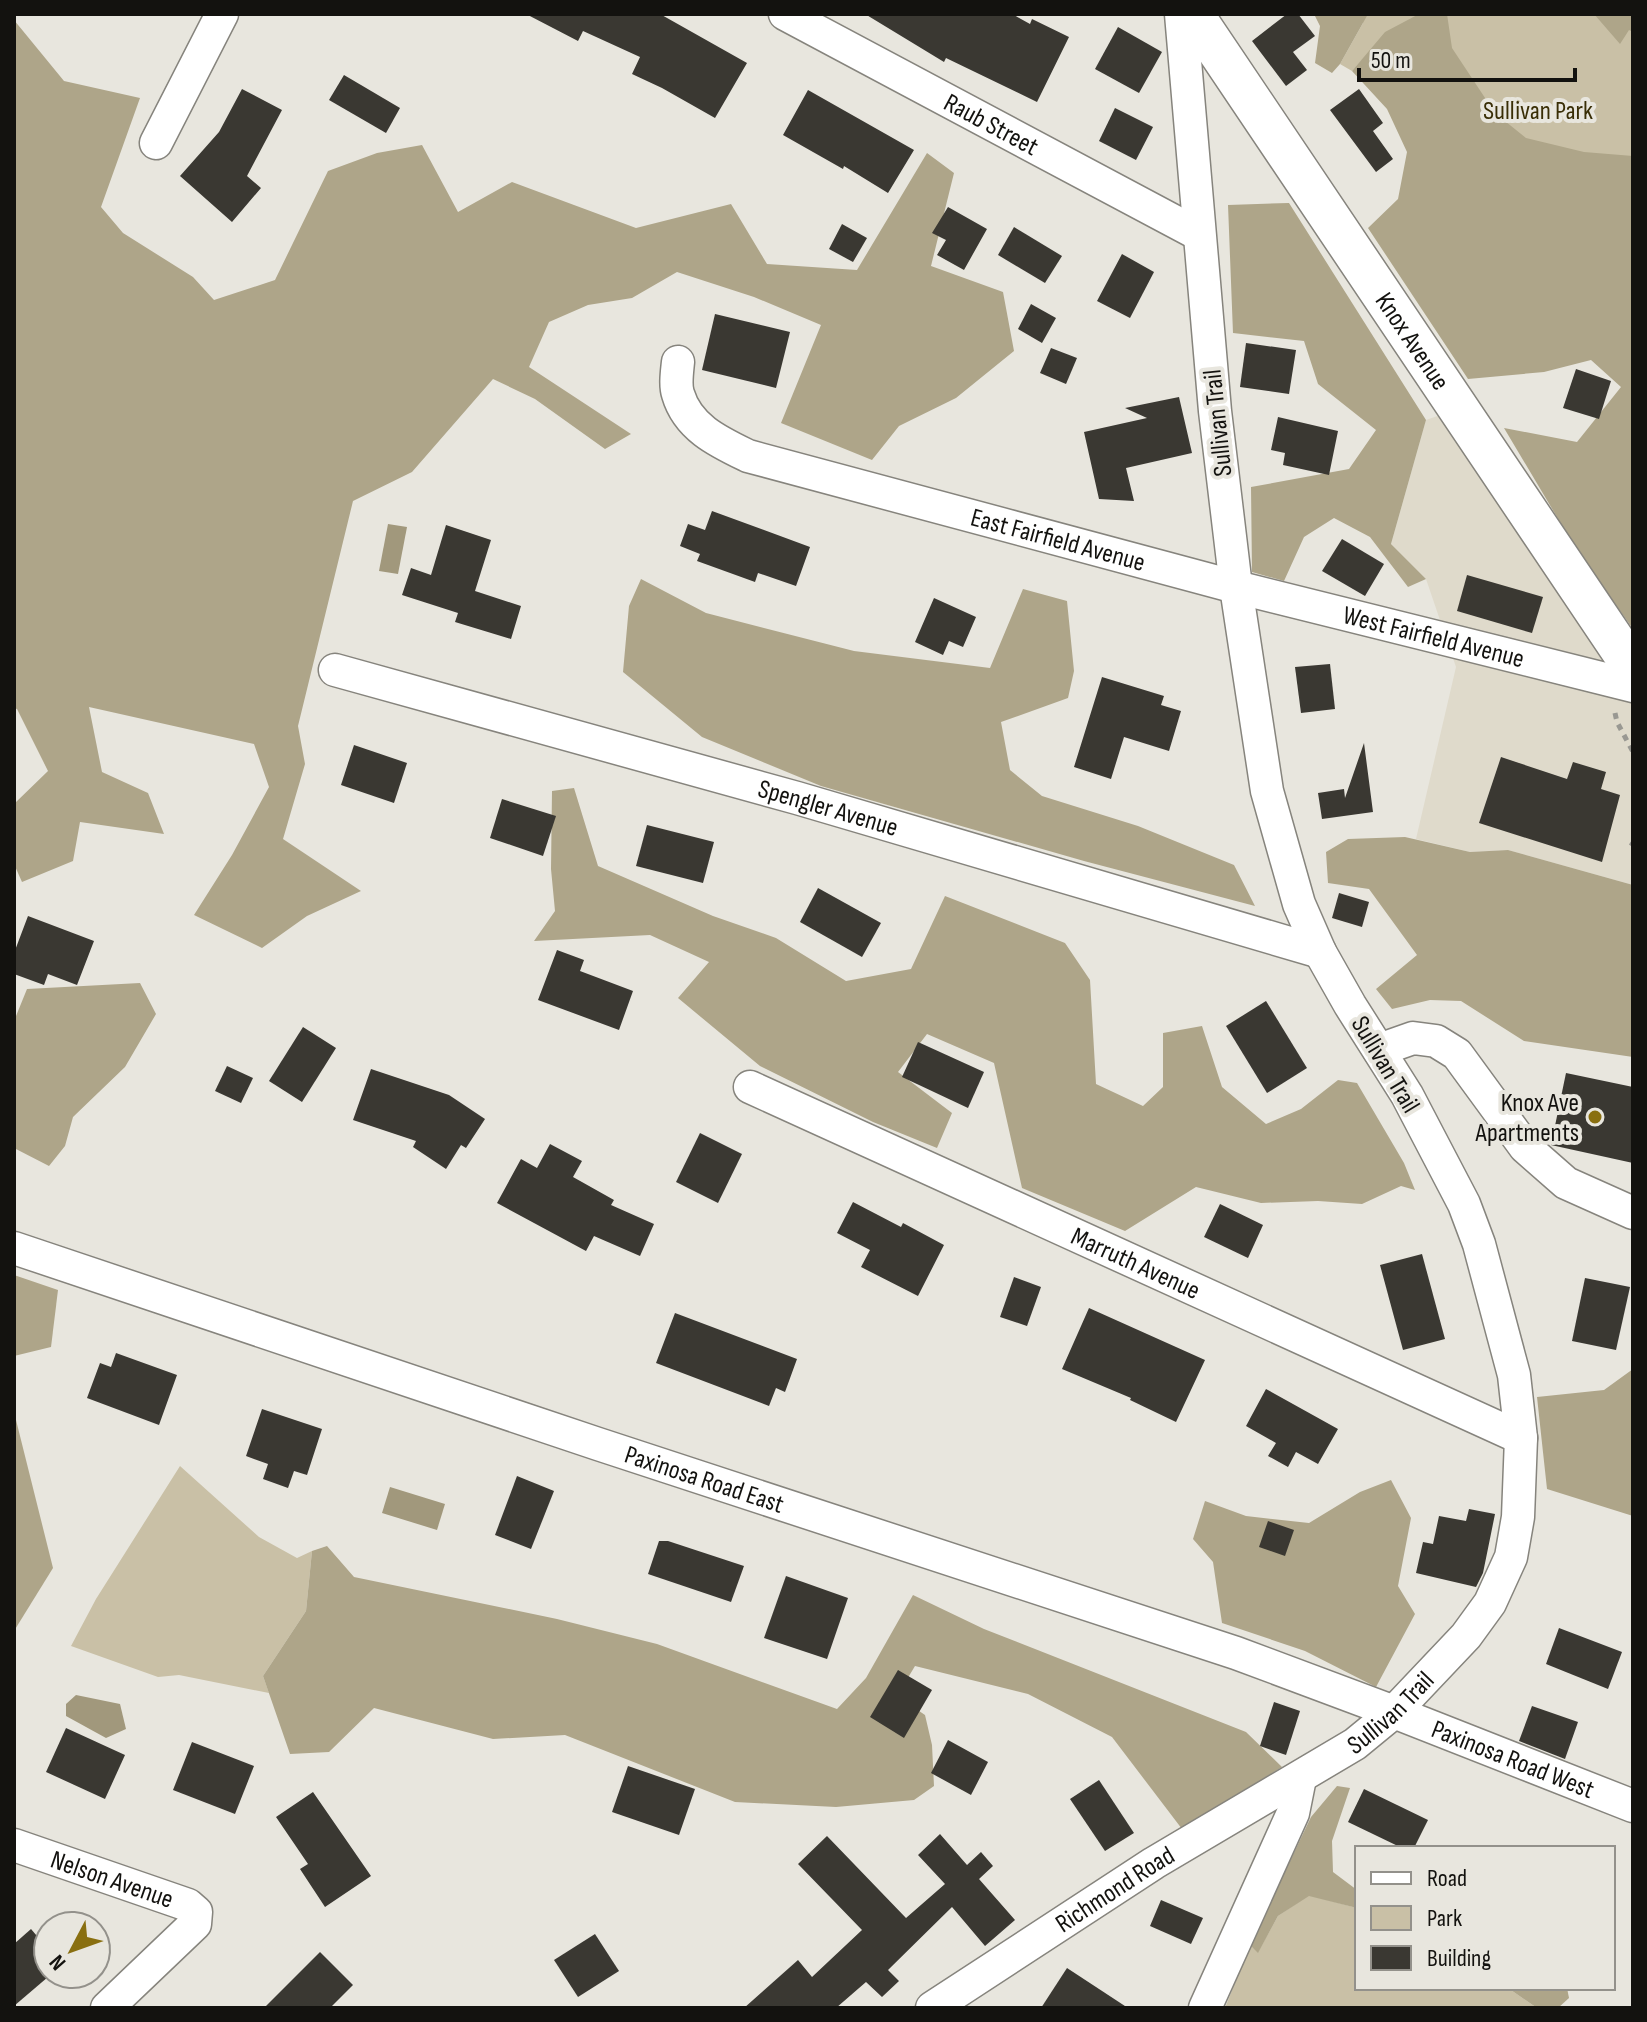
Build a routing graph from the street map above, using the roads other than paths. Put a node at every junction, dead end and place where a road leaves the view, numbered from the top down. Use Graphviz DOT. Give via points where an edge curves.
graph roads {
  1 [pos="222,14"];
  2 [pos="785,14"];
  3 [pos="1181,14"];
  4 [pos="1193,14"];
  5 [pos="156,143"];
  6 [pos="1198,234"];
  7 [pos="678,362"];
  8 [pos="1236,587"];
  9 [pos="335,670"];
  10 [pos="1626,678"];
  11 [pos="1320,952"];
  12 [pos="1379,1050"];
  13 [pos="750,1087"];
  14 [pos="1633,1213"];
  15 [pos="14,1248"];
  16 [pos="1521,1438"];
  17 [pos="1394,1712"];
  18 [pos="1300,1778"];
  19 [pos="1633,1806"];
  20 [pos="14,1845"];
  21 [pos="107,2008"];
  22 [pos="932,2008"];
  23 [pos="1205,2008"];
  1 -- 5 [label="street"];
  2 -- 6 [label="street, Raub Street"];
  3 -- 6 [label="street, Sullivan Trail"];
  4 -- 10 [label="main road, Knox Avenue"];
  6 -- 8 [label="street, Sullivan Trail"];
  7 -- 8 [label="street, East Fairfield Avenue" via="677,392 688,415 701,430 748,456"];
  8 -- 10 [label="street, West Fairfield Avenue"];
  8 -- 11 [label="street, Sullivan Trail" via="1267,791 1299,904"];
  9 -- 11 [label="street, Spengler Avenue" via="797,798"];
  11 -- 12 [label="street, Sullivan Trail"];
  12 -- 14 [label="street" via="1413,1038 1436,1041 1457,1054 1525,1147 1566,1183"];
  12 -- 16 [label="street, Sullivan Trail" via="1464,1204 1479,1244 1514,1375"];
  13 -- 16 [label="street, Marruth Avenue"];
  15 -- 17 [label="street, Paxinosa Road East" via="1236,1653"];
  16 -- 17 [label="street, Sullivan Trail" via="1511,1557 1490,1603"];
  17 -- 18 [label="street, Sullivan Trail"];
  17 -- 19 [label="street, Paxinosa Road West"];
  18 -- 22 [label="street, Richmond Road" via="1154,1863"];
  18 -- 23 [label="street" via="1293,1813"];
  20 -- 21 [label="street, Nelson Avenue" via="196,1912 195,1924"];
}
